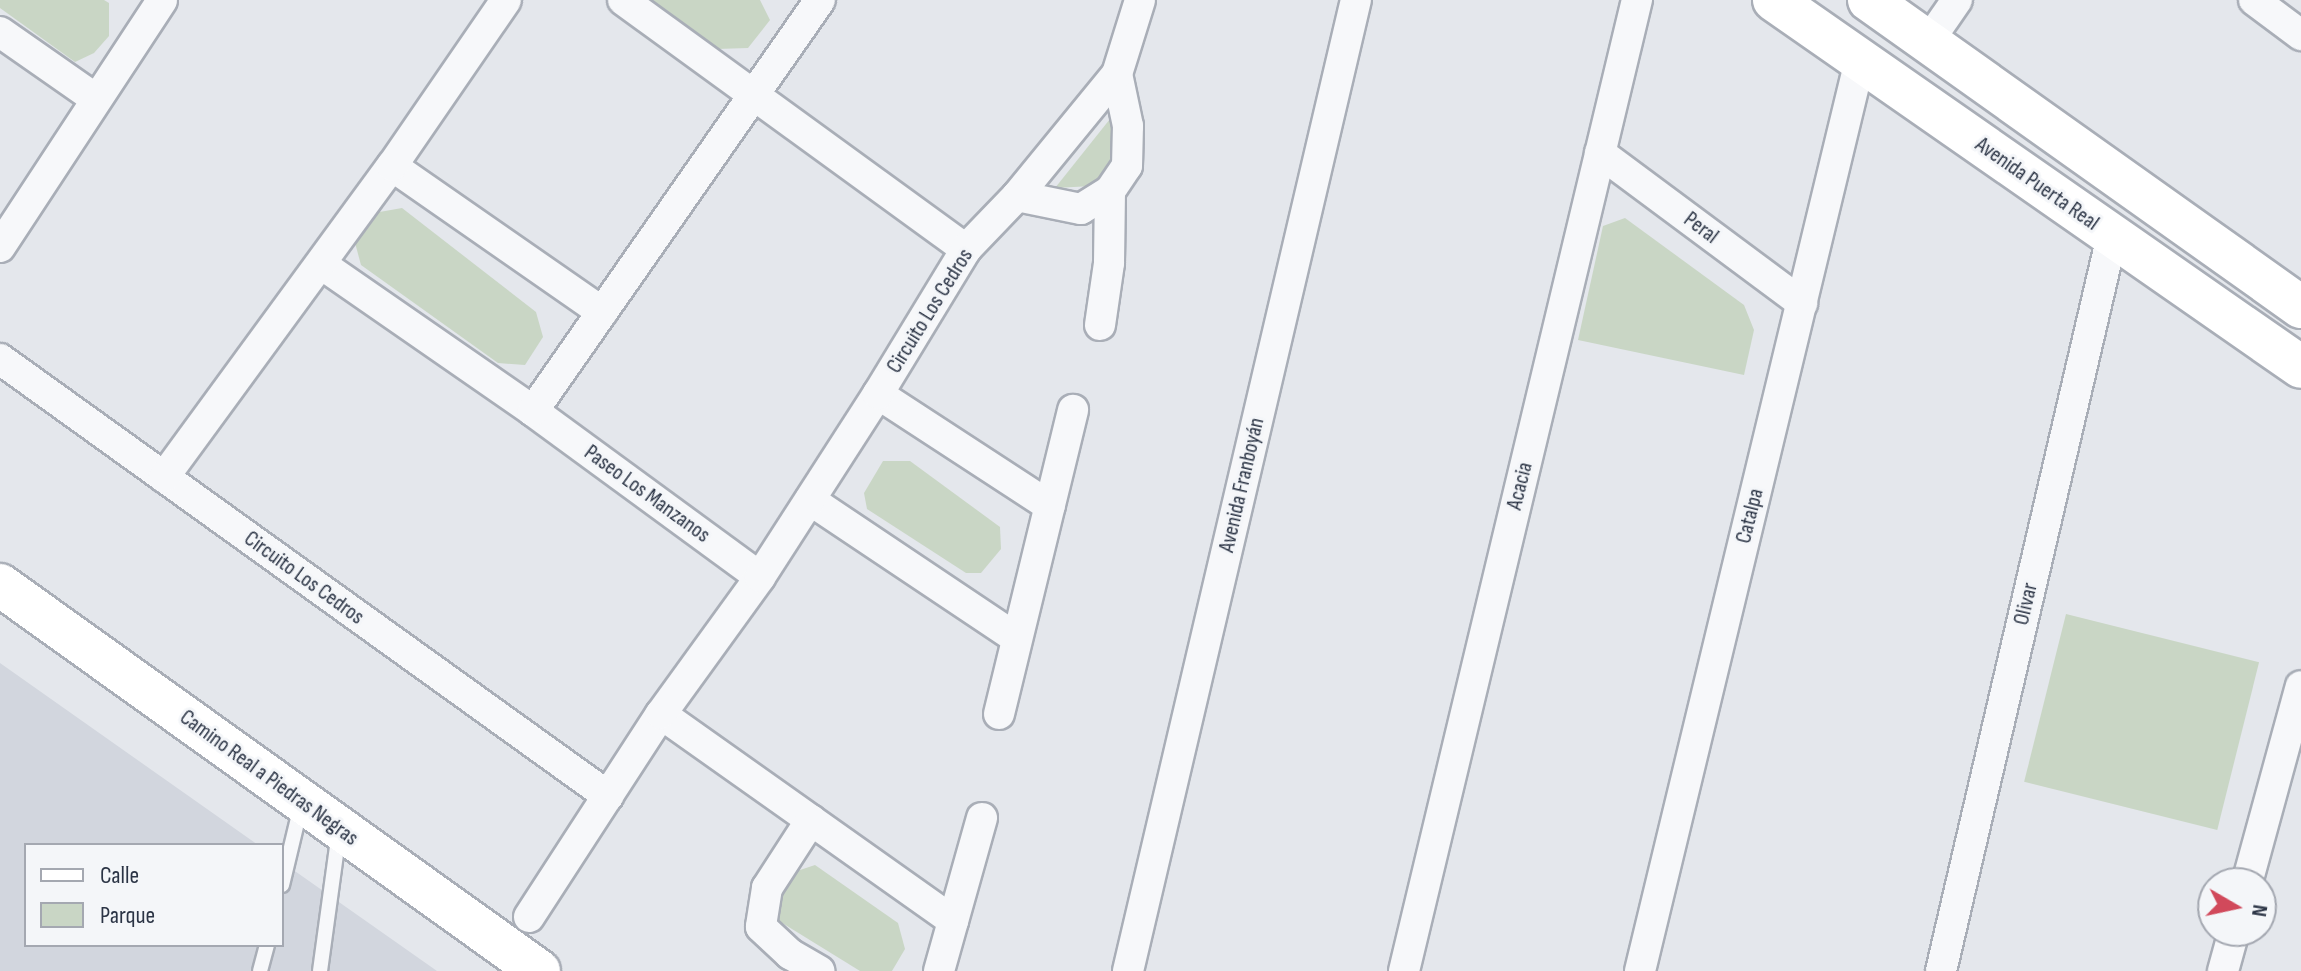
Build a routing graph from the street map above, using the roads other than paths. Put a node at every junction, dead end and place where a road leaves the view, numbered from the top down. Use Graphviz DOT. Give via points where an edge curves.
graph roads {
  1 [pos="506,0"];
  2 [pos="623,0"];
  3 [pos="1140,0"];
  4 [pos="1356,0"];
  5 [pos="1637,0"];
  6 [pos="1774,0"];
  7 [pos="1869,0"];
  8 [pos="1957,0"];
  9 [pos="2254,0"];
  10 [pos="814,2"];
  11 [pos="152,4"];
  12 [pos="0,32"];
  13 [pos="2301,35"];
  14 [pos="1928,42"];
  15 [pos="1860,60"];
  16 [pos="1117,74"];
  17 [pos="753,98"];
  18 [pos="96,99"];
  19 [pos="1600,153"];
  20 [pos="392,166"];
  21 [pos="2127,183"];
  22 [pos="1110,191"];
  23 [pos="1017,196"];
  24 [pos="2112,236"];
  25 [pos="0,247"];
  26 [pos="966,249"];
  27 [pos="321,264"];
  28 [pos="1802,303"];
  29 [pos="2301,307"];
  30 [pos="602,312"];
  31 [pos="1100,325"];
  32 [pos="0,359"];
  33 [pos="2301,367"];
  34 [pos="878,394"];
  35 [pos="1073,410"];
  36 [pos="533,411"];
  37 [pos="164,477"];
  38 [pos="810,500"];
  39 [pos="1050,506"];
  40 [pos="760,577"];
  41 [pos="0,585"];
  42 [pos="1015,637"];
  43 [pos="2301,686"];
  44 [pos="661,714"];
  45 [pos="999,714"];
  46 [pos="608,796"];
  47 [pos="302,802"];
  48 [pos="982,818"];
  49 [pos="811,820"];
  50 [pos="339,828"];
  51 [pos="2251,867"];
  52 [pos="284,877"];
  53 [pos="529,917"];
  54 [pos="953,921"];
  55 [pos="266,947"];
  56 [pos="2230,947"];
  57 [pos="260,971"];
  58 [pos="320,971"];
  59 [pos="539,971"];
  60 [pos="819,971"];
  61 [pos="939,971"];
  62 [pos="1128,971"];
  63 [pos="1404,971"];
  64 [pos="1640,971"];
  65 [pos="1941,971"];
  66 [pos="2223,971"];
  1 -- 20 [label="street"];
  2 -- 17 [label="street"];
  3 -- 16 [label="street, Circuito Los Cedros"];
  4 -- 62 [label="street, Avenida Franboyán"];
  5 -- 19 [label="street, Acacia"];
  6 -- 15 [label="street, Avenida Puerta Real"];
  7 -- 14 [label="street"];
  8 -- 14 [label="street"];
  9 -- 13 [label="street"];
  10 -- 17 [label="street"];
  11 -- 18 [label="street"];
  12 -- 18 [label="street"];
  14 -- 15 [label="street"];
  14 -- 21 [label="street"];
  15 -- 24 [label="street, Avenida Puerta Real"];
  15 -- 28 [label="street, Catalpa"];
  16 -- 22 [label="street, Circuito Los Cedros" via="1128,126 1127,166"];
  16 -- 23 [label="street, Circuito Los Cedros"];
  17 -- 26 [label="street"];
  17 -- 30 [label="street"];
  18 -- 25 [label="street"];
  19 -- 28 [label="street, Peral"];
  19 -- 63 [label="street, Acacia"];
  20 -- 27 [label="street"];
  20 -- 30 [label="street"];
  21 -- 24 [label="street"];
  21 -- 29 [label="street"];
  22 -- 23 [label="street" via="1081,209"];
  22 -- 31 [label="street, Circuito Los Cedros" via="1109,263"];
  23 -- 26 [label="street, Circuito Los Cedros"];
  24 -- 33 [label="street, Avenida Puerta Real"];
  24 -- 65 [label="street, Olivar"];
  26 -- 34 [label="street, Circuito Los Cedros"];
  27 -- 36 [label="street, Paseo Los Manzanos"];
  27 -- 37 [label="street"];
  28 -- 64 [label="street, Catalpa"];
  30 -- 36 [label="street"];
  32 -- 37 [label="street, Circuito Los Cedros"];
  34 -- 38 [label="street, Circuito Los Cedros"];
  34 -- 39 [label="street, Circuito Los Cedros"];
  35 -- 39 [label="street"];
  36 -- 40 [label="street, Paseo Los Manzanos"];
  37 -- 46 [label="street, Circuito Los Cedros"];
  38 -- 40 [label="street, Circuito Los Cedros"];
  38 -- 42 [label="street"];
  39 -- 42 [label="street"];
  40 -- 44 [label="street, Circuito Los Cedros"];
  41 -- 47 [label="street, Camino Real a Piedras Negras"];
  42 -- 45 [label="street"];
  43 -- 51 [label="street"];
  44 -- 46 [label="street, Circuito Los Cedros"];
  44 -- 49 [label="street"];
  46 -- 53 [label="street, Circuito Los Cedros"];
  47 -- 50 [label="street, Camino Real a Piedras Negras"];
  47 -- 52 [label="lane"];
  48 -- 54 [label="street"];
  49 -- 54 [label="street"];
  49 -- 60 [label="street" via="767,888 761,927"];
  50 -- 58 [label="lane"];
  50 -- 59 [label="street, Camino Real a Piedras Negras"];
  54 -- 61 [label="street"];
  55 -- 57 [label="lane"];
  56 -- 66 [label="street"];
}
